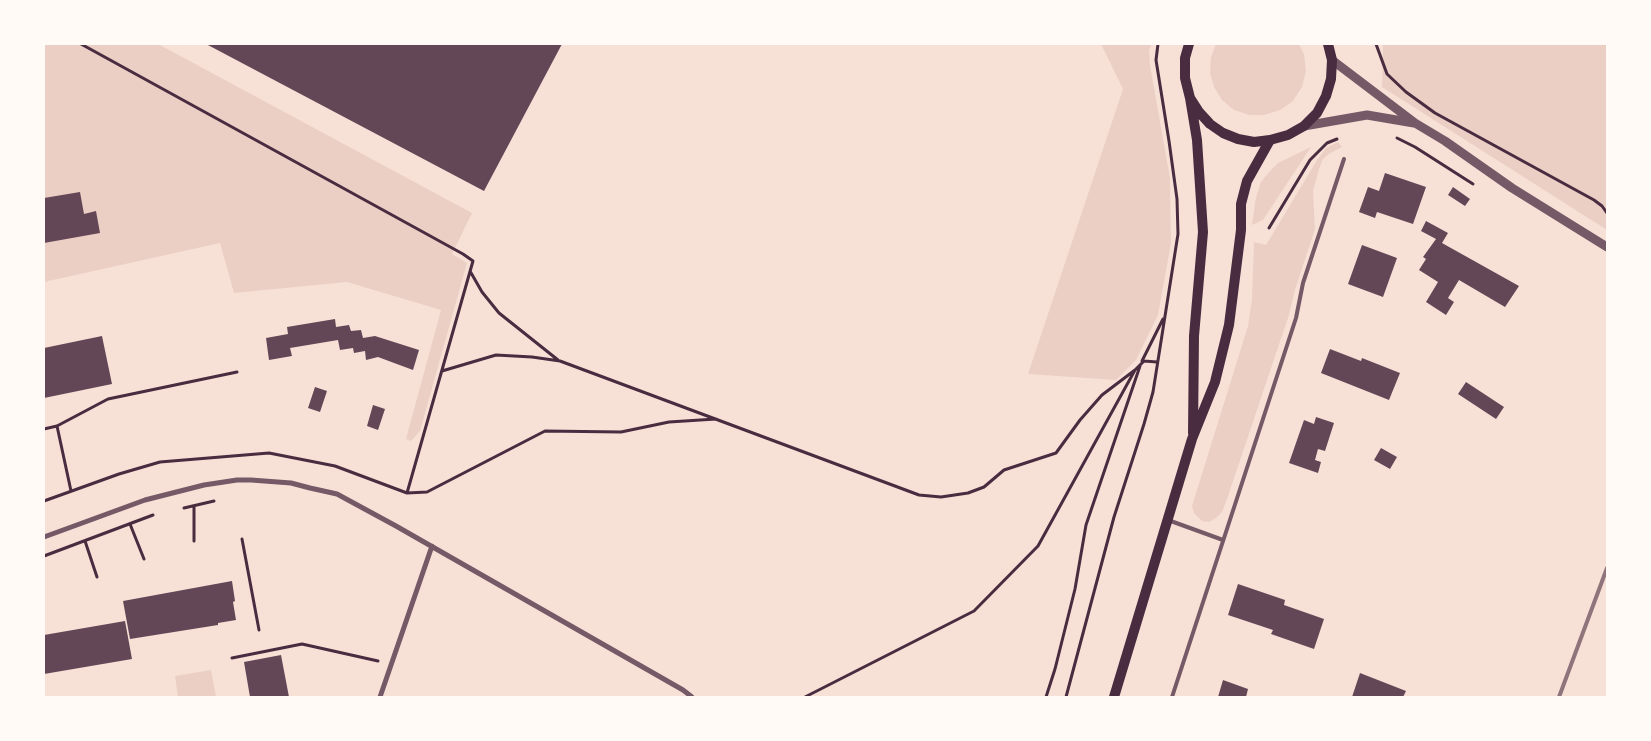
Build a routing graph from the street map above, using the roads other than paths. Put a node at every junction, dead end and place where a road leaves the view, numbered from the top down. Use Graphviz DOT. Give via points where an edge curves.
graph roads {
  1 [pos="1188,44"];
  2 [pos="1330,45"];
  3 [pos="1332,60"];
  4 [pos="1190,98"];
  5 [pos="1415,123"];
  6 [pos="1304,126"];
  7 [pos="1270,140"];
  8 [pos="1344,159"];
  9 [pos="1607,247"];
  10 [pos="1192,439"];
  11 [pos="1168,520"];
  12 [pos="44,537"];
  13 [pos="1223,540"];
  14 [pos="432,546"];
  15 [pos="381,695"];
  16 [pos="692,697"];
  17 [pos="1114,697"];
  18 [pos="1172,697"];
  1 -- 4 [label="main road" via="1185,78"];
  2 -- 3 [label="main road"];
  3 -- 5 [label="street"];
  3 -- 6 [label="main road" via="1326,96 1317,113"];
  4 -- 7 [label="main road" via="1204,118 1223,133 1254,142"];
  4 -- 10 [label="main road" via="1197,140 1203,232 1194,336"];
  5 -- 6 [label="street" via="1367,115"];
  5 -- 9 [label="street"];
  6 -- 7 [label="main road"];
  7 -- 10 [label="main road" via="1247,181 1229,325 1215,382"];
  8 -- 13 [label="lane"];
  10 -- 11 [label="main road"];
  11 -- 13 [label="lane"];
  11 -- 17 [label="main road"];
  12 -- 14 [label="street" via="145,500 204,485 250,480 291,483 337,494"];
  13 -- 18 [label="lane"];
  14 -- 15 [label="street"];
  14 -- 16 [label="street"];
}
